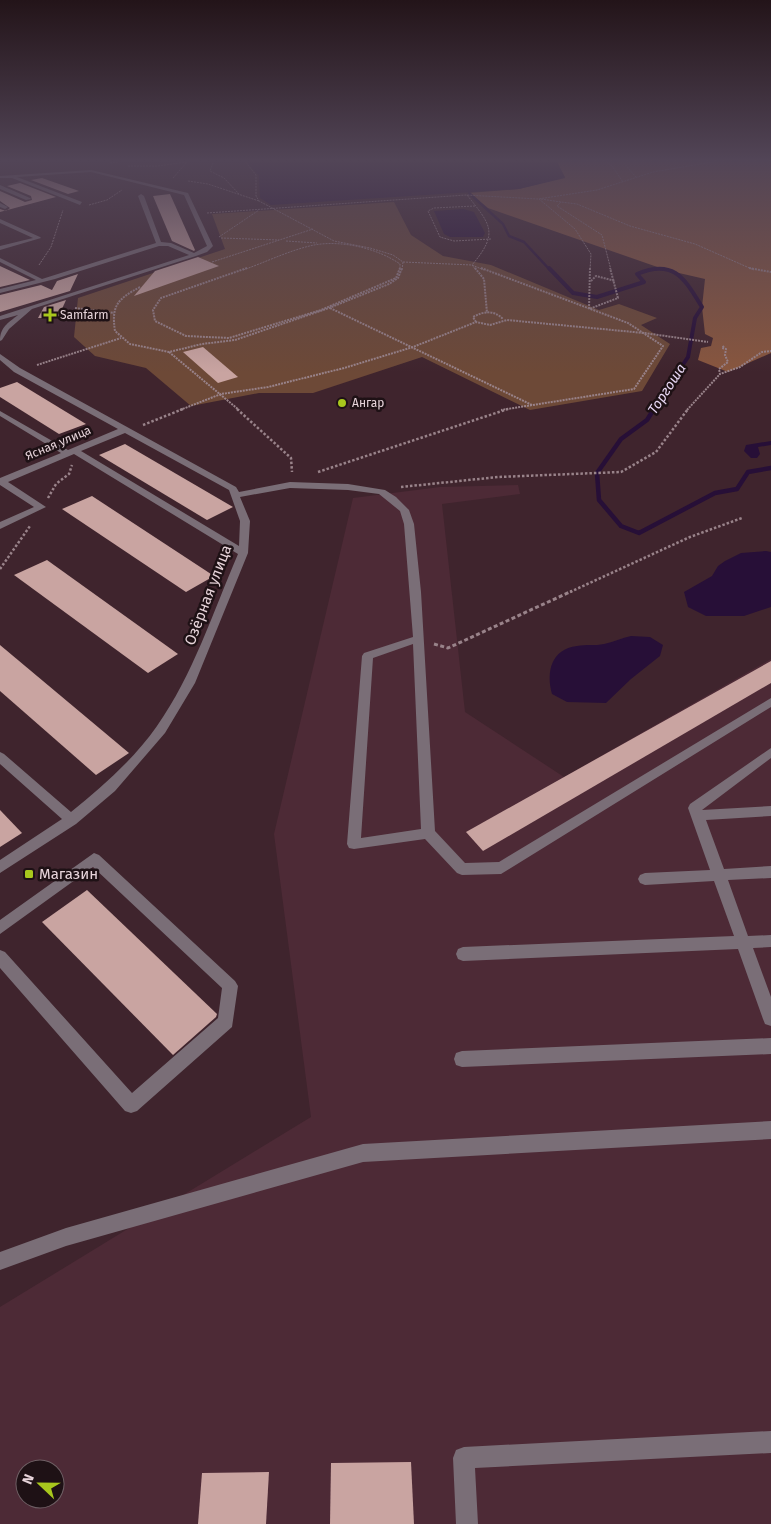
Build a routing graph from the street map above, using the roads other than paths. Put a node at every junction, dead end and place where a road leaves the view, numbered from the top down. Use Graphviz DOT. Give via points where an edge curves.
graph roads {
  1 [pos="23,231"];
  2 [pos="154,231"];
  3 [pos="203,231"];
  4 [pos="159,244"];
  5 [pos="0,247"];
  6 [pos="194,255"];
  7 [pos="0,260"];
  8 [pos="42,281"];
  9 [pos="1,290"];
  10 [pos="30,308"];
  11 [pos="0,318"];
  12 [pos="0,339"];
  13 [pos="0,356"];
  14 [pos="0,413"];
  15 [pos="126,428"];
  16 [pos="70,452"];
  17 [pos="0,481"];
  18 [pos="235,495"];
  19 [pos="0,526"];
  20 [pos="243,553"];
  21 [pos="418,639"];
  22 [pos="771,702"];
  23 [pos="771,752"];
  24 [pos="0,757"];
  25 [pos="771,812"];
  26 [pos="698,815"];
  27 [pos="71,820"];
  28 [pos="428,832"];
  29 [pos="0,866"];
  30 [pos="771,872"];
  31 [pos="719,875"];
  32 [pos="645,879"];
  33 [pos="0,928"];
  34 [pos="771,941"];
  35 [pos="743,942"];
  36 [pos="463,954"];
  37 [pos="0,957"];
  38 [pos="771,1019"];
  39 [pos="771,1046"];
  40 [pos="462,1059"];
  41 [pos="771,1130"];
  42 [pos="0,1261"];
  43 [pos="771,1442"];
  44 [pos="467,1524"];
  1 -- 5 [label="street" via="38,238"];
  2 -- 4 [label="street"];
  3 -- 6 [label="street" via="210,246"];
  4 -- 6 [label="street" via="169,244"];
  4 -- 8 [label="street"];
  6 -- 10 [label="street"];
  7 -- 8 [label="street"];
  8 -- 9 [label="street"];
  10 -- 11 [label="street"];
  10 -- 12 [label="street" via="6,328"];
  13 -- 15 [label="street, Озёрная улица" via="17,370"];
  14 -- 16 [label="street"];
  15 -- 16 [label="street, Ясная улица"];
  15 -- 18 [label="street, Озёрная улица" via="233,489"];
  16 -- 17 [label="street, Ясная улица"];
  16 -- 20 [label="street"];
  17 -- 19 [label="street" via="42,507"];
  18 -- 20 [label="street, Озёрная улица" via="245,521"];
  18 -- 21 [label="street" via="290,484 370,490 382,492 393,499 404,510 409,524"];
  20 -- 27 [label="street, Озёрная улица" via="189,683 161,730 110,788"];
  21 -- 28 [label="street"];
  21 -- 28 [label="street" via="368,656 354,844"];
  22 -- 28 [label="street" via="501,868 462,869"];
  23 -- 26 [label="street" via="695,808"];
  24 -- 27 [label="street"];
  25 -- 26 [label="street"];
  26 -- 31 [label="street"];
  27 -- 29 [label="street, Озёрная улица"];
  30 -- 31 [label="street"];
  31 -- 32 [label="street"];
  31 -- 35 [label="street"];
  33 -- 37 [label="street" via="94,859 230,986 226,1022 131,1104"];
  34 -- 35 [label="street"];
  35 -- 36 [label="street"];
  35 -- 38 [label="street"];
  39 -- 40 [label="street"];
  41 -- 42 [label="street" via="363,1153 66,1237"];
  43 -- 44 [label="street" via="464,1458"];
}
